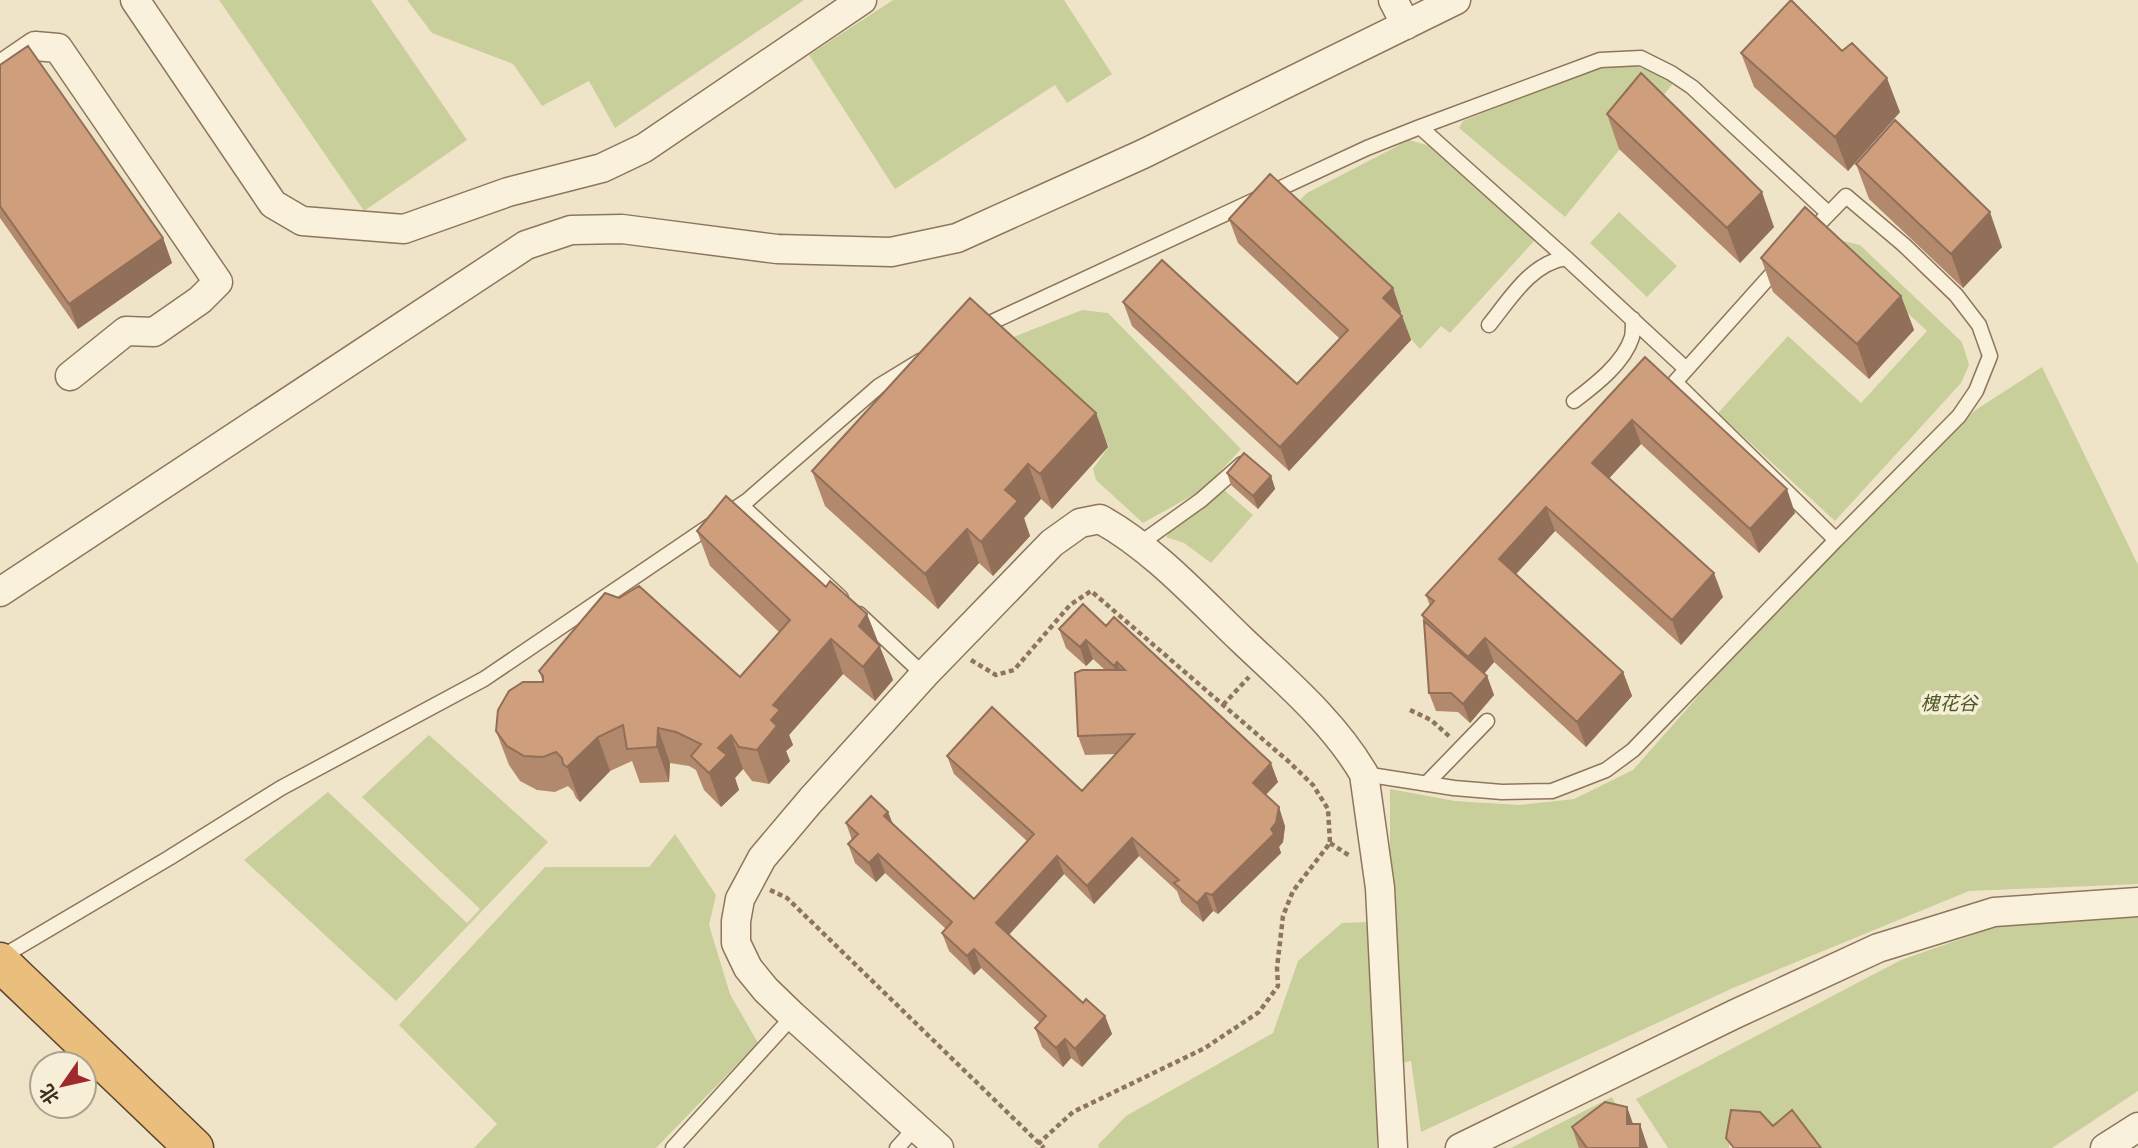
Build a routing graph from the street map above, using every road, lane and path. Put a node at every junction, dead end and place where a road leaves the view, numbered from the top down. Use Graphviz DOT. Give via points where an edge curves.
graph roads {
  1 [pos="135,0"];
  2 [pos="862,0"];
  3 [pos="1393,0"];
  4 [pos="1456,0"];
  5 [pos="1406,25"];
  6 [pos="0,70"];
  7 [pos="1420,127"];
  8 [pos="1828,213"];
  9 [pos="1566,258"];
  10 [pos="1633,320"];
  11 [pos="1489,325"];
  12 [pos="961,338"];
  13 [pos="929,356"];
  14 [pos="1686,369"];
  15 [pos="70,376"];
  16 [pos="1574,401"];
  17 [pos="1244,462"];
  18 [pos="741,505"];
  19 [pos="1836,540"];
  20 [pos="1138,545"];
  21 [pos="0,592"];
  22 [pos="954,644"];
  23 [pos="1263,661"];
  24 [pos="925,675"];
  25 [pos="1223,705"];
  26 [pos="1410,710"];
  27 [pos="1488,720"];
  28 [pos="1461,747"];
  29 [pos="1364,774"];
  30 [pos="1426,784"];
  31 [pos="749,882"];
  32 [pos="2138,902"];
  33 [pos="0,960"];
  34 [pos="793,1016"];
  35 [pos="2138,1127"];
  36 [pos="907,1138"];
  37 [pos="1038,1146"];
  38 [pos="194,1148"];
  39 [pos="673,1148"];
  40 [pos="939,1148"];
  41 [pos="1044,1148"];
  42 [pos="1393,1148"];
  43 [pos="1460,1148"];
  44 [pos="2105,1148"];
  1 -- 2 [label="street" via="273,204 302,221 404,229 508,192 601,168 644,148"];
  3 -- 5 [label="street"];
  4 -- 5 [label="street"];
  5 -- 21 [label="street" via="957,239 891,252 777,249 622,229 571,230 526,245"];
  6 -- 15 [label="street" via="35,46 58,48 218,282 154,331 126,331"];
  7 -- 8 [label="lane" via="1600,60 1641,58 1692,86"];
  7 -- 9 [label="lane"];
  7 -- 12 [label="lane"];
  8 -- 14 [label="lane"];
  8 -- 19 [label="lane" via="1846,196 1904,245 1956,295 1979,325 1990,356 1976,391 1959,416"];
  9 -- 10 [label="lane"];
  9 -- 11 [label="lane" via="1538,268"];
  10 -- 14 [label="lane"];
  10 -- 16 [label="lane" via="1625,351"];
  13 -- 18 [label="lane" via="879,386"];
  14 -- 19 [label="lane" via="1675,382"];
  17 -- 20 [label="lane"];
  18 -- 24 [label="lane"];
  18 -- 33 [label="lane" via="484,679 281,788"];
  19 -- 30 [label="lane" via="1633,750 1606,770 1552,791 1502,792"];
  20 -- 22 [label="street" via="1100,519 1080,523 1052,543"];
  20 -- 23 [label="street"];
  22 -- 24 [label="street"];
  22 -- 25 [label="path" via="996,675 1014,670 1070,605 1091,591"];
  23 -- 25 [label="path"];
  23 -- 29 [label="street" via="1310,706"];
  24 -- 31 [label="street" via="794,819"];
  25 -- 37 [label="path" via="1313,785 1328,808 1330,843 1293,891 1283,916 1278,986 1259,1012 1205,1048 1073,1112"];
  26 -- 28 [label="path" via="1431,720"];
  27 -- 28 [label="lane"];
  28 -- 30 [label="lane"];
  29 -- 30 [label="lane"];
  29 -- 42 [label="street" via="1380,888"];
  31 -- 34 [label="street" via="740,899 736,943 748,968"];
  31 -- 37 [label="path" via="787,898"];
  32 -- 43 [label="street" via="1994,912 1878,948"];
  33 -- 38 [label="highway"];
  34 -- 36 [label="street"];
  34 -- 39 [label="lane"];
  35 -- 44 [label="street"];
  36 -- 40 [label="street"];
  37 -- 41 [label="path"];
}
